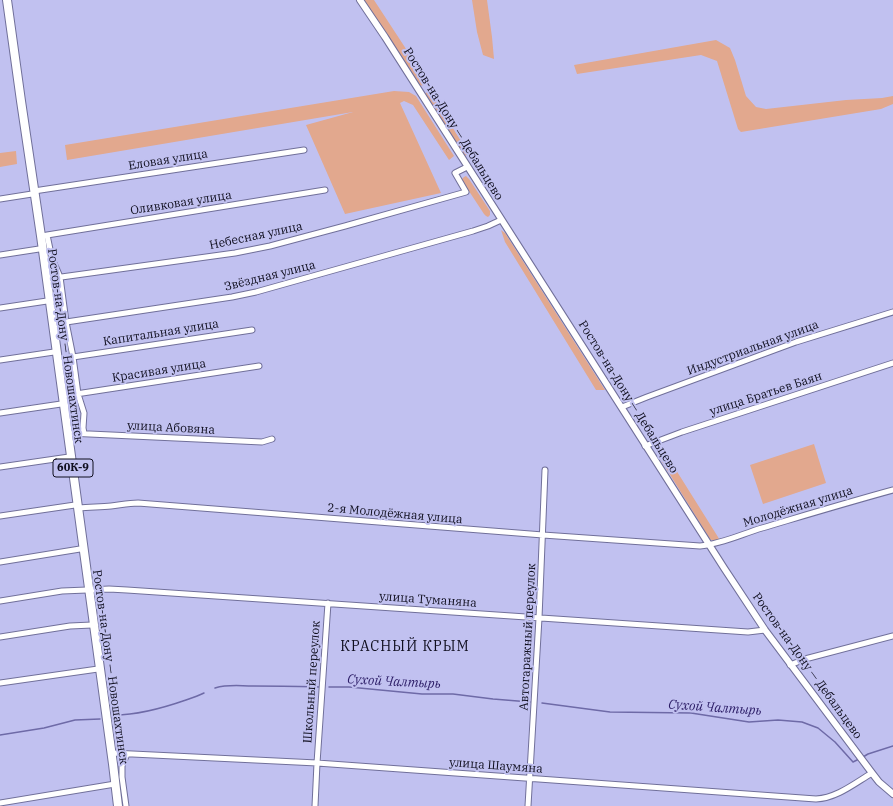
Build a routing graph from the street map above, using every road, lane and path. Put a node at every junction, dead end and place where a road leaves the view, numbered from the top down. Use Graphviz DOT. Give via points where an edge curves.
graph roads {
  1 [pos="6,0"];
  2 [pos="360,0"];
  3 [pos="304,150"];
  4 [pos="467,167"];
  5 [pos="325,190"];
  6 [pos="33,192"];
  7 [pos="0,199"];
  8 [pos="501,220"];
  9 [pos="44,235"];
  10 [pos="39,249"];
  11 [pos="0,255"];
  12 [pos="60,277"];
  13 [pos="47,279"];
  14 [pos="47,301"];
  15 [pos="0,308"];
  16 [pos="893,312"];
  17 [pos="66,322"];
  18 [pos="53,324"];
  19 [pos="252,330"];
  20 [pos="54,352"];
  21 [pos="73,357"];
  22 [pos="0,360"];
  23 [pos="893,363"];
  24 [pos="259,366"];
  25 [pos="78,394"];
  26 [pos="62,400"];
  27 [pos="622,407"];
  28 [pos="0,413"];
  29 [pos="68,433"];
  30 [pos="84,433"];
  31 [pos="272,439"];
  32 [pos="645,446"];
  33 [pos="68,457"];
  34 [pos="0,467"];
  35 [pos="545,470"];
  36 [pos="893,490"];
  37 [pos="77,507"];
  38 [pos="0,516"];
  39 [pos="543,535"];
  40 [pos="709,545"];
  41 [pos="80,549"];
  42 [pos="0,562"];
  43 [pos="88,590"];
  44 [pos="0,601"];
  45 [pos="328,603"];
  46 [pos="539,618"];
  47 [pos="92,625"];
  48 [pos="764,630"];
  49 [pos="893,636"];
  50 [pos="0,637"];
  51 [pos="790,665"];
  52 [pos="98,669"];
  53 [pos="0,683"];
  54 [pos="112,753"];
  55 [pos="127,754"];
  56 [pos="317,763"];
  57 [pos="872,773"];
  58 [pos="530,778"];
  59 [pos="115,788"];
  60 [pos="893,794"];
  61 [pos="0,803"];
  62 [pos="118,806"];
  63 [pos="126,806"];
  64 [pos="315,806"];
  65 [pos="528,806"];
  1 -- 6 [label="main road, Ростов-на-Дону — Новошахтинск / 60К-9"];
  2 -- 4 [label="street, Ростов-на-Дону — Дебальцево"];
  3 -- 6 [label="street, Еловая улица"];
  4 -- 8 [label="street, Ростов-на-Дону — Дебальцево"];
  4 -- 12 [label="street, Небесная улица" via="455,173 466,192 345,226 242,252"];
  5 -- 9 [label="street, Оливковая улица"];
  6 -- 7 [label="street, Еловая улица"];
  6 -- 9 [label="main road, Ростов-на-Дону — Новошахтинск / 60К-9"];
  6 -- 10 [label="main road, Ростов-на-Дону — Новошахтинск / 60К-9"];
  8 -- 17 [label="street, Звёздная улица" via="488,226 256,292"];
  8 -- 27 [label="street, Ростов-на-Дону — Дебальцево"];
  9 -- 12 [label="street"];
  9 -- 13 [label="main road, Ростов-на-Дону — Новошахтинск / 60К-9"];
  10 -- 11 [label="street"];
  10 -- 14 [label="main road, Ростов-на-Дону — Новошахтинск / 60К-9"];
  12 -- 13 [label="street, Небесная улица"];
  12 -- 17 [label="street"];
  13 -- 18 [label="main road, Ростов-на-Дону — Новошахтинск / 60К-9"];
  14 -- 15 [label="street"];
  14 -- 20 [label="main road, Ростов-на-Дону — Новошахтинск / 60К-9"];
  16 -- 27 [label="street, Индустриальная улица" via="796,342"];
  17 -- 18 [label="street, Звёздная улица"];
  17 -- 21 [label="street"];
  18 -- 26 [label="main road, Ростов-на-Дону — Новошахтинск / 60К-9"];
  19 -- 21 [label="street, Капитальная улица"];
  20 -- 22 [label="street"];
  20 -- 26 [label="main road, Ростов-на-Дону — Новошахтинск / 60К-9"];
  21 -- 25 [label="street"];
  23 -- 32 [label="street, улица Братьев Баян"];
  24 -- 25 [label="street, Красивая улица"];
  25 -- 26 [label="street, Красивая улица"];
  25 -- 30 [label="street" via="84,413"];
  26 -- 28 [label="street, Красивая улица"];
  26 -- 29 [label="main road, Ростов-на-Дону — Новошахтинск / 60К-9"];
  26 -- 33 [label="main road, Ростов-на-Дону — Новошахтинск / 60К-9"];
  27 -- 32 [label="street, Ростов-на-Дону — Дебальцево"];
  29 -- 30 [label="street, улица Абовяна"];
  29 -- 37 [label="main road, Ростов-на-Дону — Новошахтинск / 60К-9"];
  30 -- 31 [label="street, улица Абовяна" via="262,442"];
  32 -- 40 [label="street, Ростов-на-Дону — Дебальцево"];
  33 -- 34 [label="street"];
  33 -- 37 [label="main road, Ростов-на-Дону — Новошахтинск / 60К-9"];
  35 -- 39 [label="street, Автогаражный переулок"];
  36 -- 40 [label="street, Молодёжная улица"];
  37 -- 38 [label="street, 2-я Молодёжная улица"];
  37 -- 39 [label="street, 2-я Молодёжная улица" via="138,503"];
  37 -- 41 [label="main road, Ростов-на-Дону — Новошахтинск / 60К-9"];
  37 -- 43 [label="main road, Ростов-на-Дону — Новошахтинск / 60К-9"];
  39 -- 40 [label="street, 2-я Молодёжная улица"];
  39 -- 46 [label="street, Автогаражный переулок"];
  40 -- 48 [label="street, Ростов-на-Дону — Дебальцево"];
  41 -- 42 [label="street"];
  41 -- 43 [label="main road, Ростов-на-Дону — Новошахтинск / 60К-9"];
  43 -- 44 [label="street, улица Туманяна" via="62,591"];
  43 -- 45 [label="street, улица Туманяна" via="109,589"];
  43 -- 47 [label="main road, Ростов-на-Дону — Новошахтинск / 60К-9"];
  43 -- 54 [label="main road, Ростов-на-Дону — Новошахтинск / 60К-9"];
  45 -- 46 [label="street, улица Туманяна"];
  45 -- 56 [label="street, Школьный переулок"];
  46 -- 48 [label="street, улица Туманяна" via="748,632"];
  46 -- 58 [label="street, Автогаражный переулок"];
  47 -- 50 [label="street"];
  47 -- 52 [label="main road, Ростов-на-Дону — Новошахтинск / 60К-9"];
  48 -- 51 [label="street, Ростов-на-Дону — Дебальцево"];
  49 -- 51 [label="street"];
  51 -- 57 [label="street, Ростов-на-Дону — Дебальцево"];
  52 -- 53 [label="street"];
  52 -- 59 [label="main road, Ростов-на-Дону — Новошахтинск / 60К-9"];
  54 -- 55 [label="street, улица Шаумяна"];
  54 -- 59 [label="main road, Ростов-на-Дону — Новошахтинск / 60К-9"];
  55 -- 56 [label="street, улица Шаумяна"];
  55 -- 63 [label="street" via="122,763"];
  56 -- 58 [label="street, улица Шаумяна"];
  56 -- 64 [label="street, Школьный переулок"];
  57 -- 58 [label="street, улица Шаумяна" via="837,794 816,799"];
  57 -- 60 [label="street, Ростов-на-Дону — Дебальцево"];
  58 -- 65 [label="street, Автогаражный переулок"];
  59 -- 61 [label="street"];
  59 -- 62 [label="main road, Ростов-на-Дону — Новошахтинск / 60К-9"];
}
